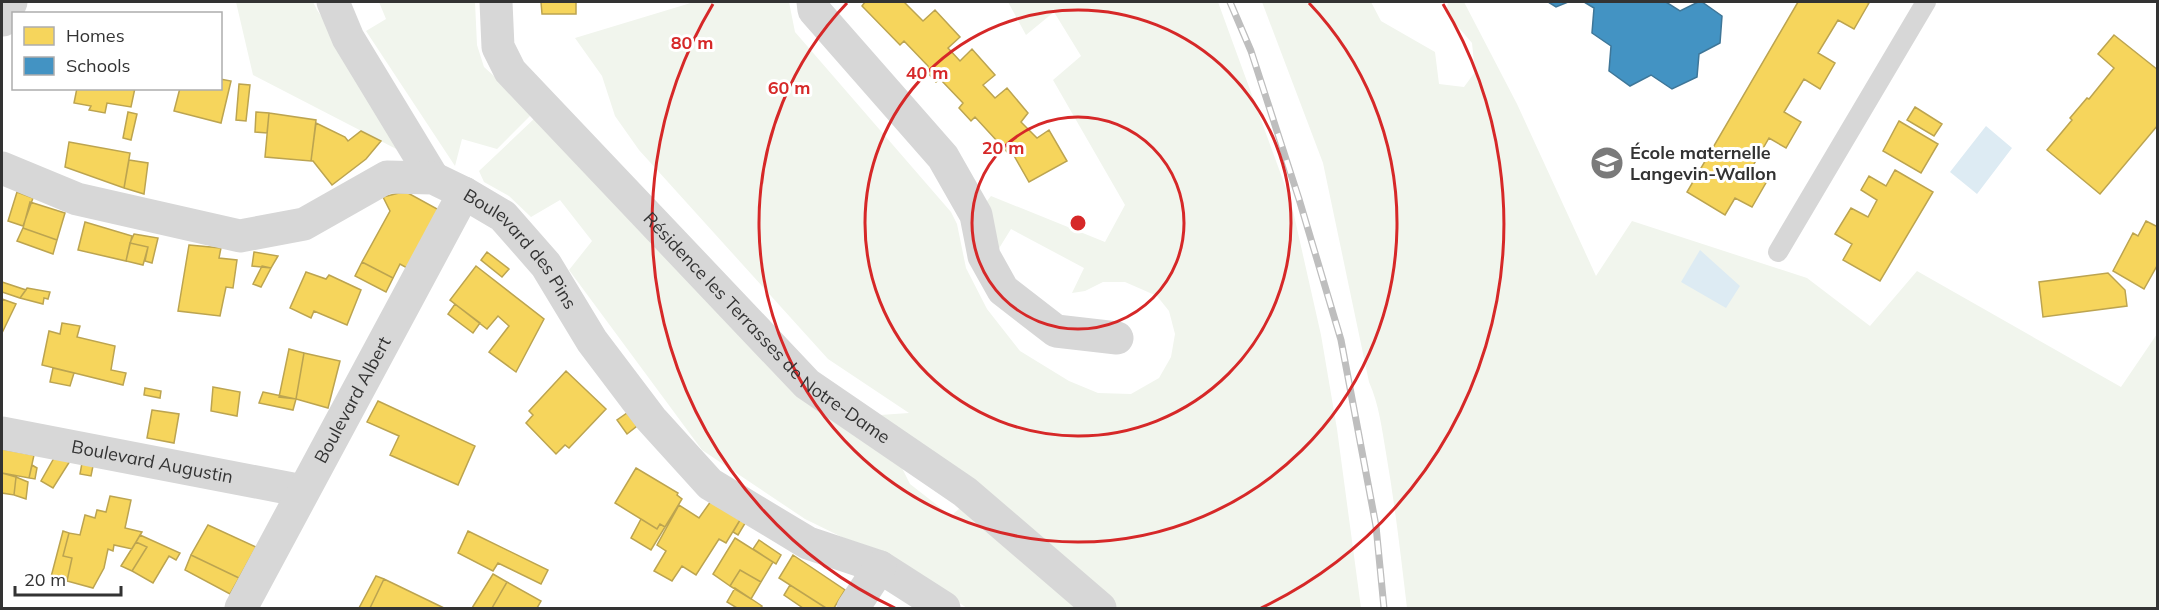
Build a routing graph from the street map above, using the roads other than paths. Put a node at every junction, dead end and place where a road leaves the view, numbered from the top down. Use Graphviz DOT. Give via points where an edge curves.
graph roads {
  1 [pos="333,2"];
  2 [pos="496,2"];
  3 [pos="813,2"];
  4 [pos="1926,2"];
  5 [pos="2,168"];
  6 [pos="433,178"];
  7 [pos="464,193"];
  8 [pos="1778,252"];
  9 [pos="1117,338"];
  10 [pos="2,433"];
  11 [pos="303,491"];
  12 [pos="880,567"];
  13 [pos="241,609"];
  14 [pos="854,609"];
  15 [pos="944,609"];
  16 [pos="1100,609"];
  1 -- 6 [label="street" via="348,38"];
  2 -- 16 [label="street, Résidence les Terrasses de Notre-Dame" via="498,48 510,71 807,384 965,492"];
  3 -- 9 [label="street" via="814,10 943,157 976,215 984,256 1003,290 1056,331"];
  4 -- 8 [label="lane"];
  5 -- 6 [label="street, Boulevard des Pins" via="76,199 240,236 304,224 387,177"];
  6 -- 7 [label="street, Boulevard des Pins"];
  7 -- 11 [label="street, Boulevard Albert"];
  7 -- 12 [label="street, Boulevard des Pins" via="502,216 546,265 592,341 651,419 710,484 808,543"];
  10 -- 11 [label="street, Boulevard Augustin"];
  11 -- 13 [label="street, Boulevard Albert"];
  12 -- 14 [label="street"];
  12 -- 15 [label="street, Boulevard des Pins"];
}
